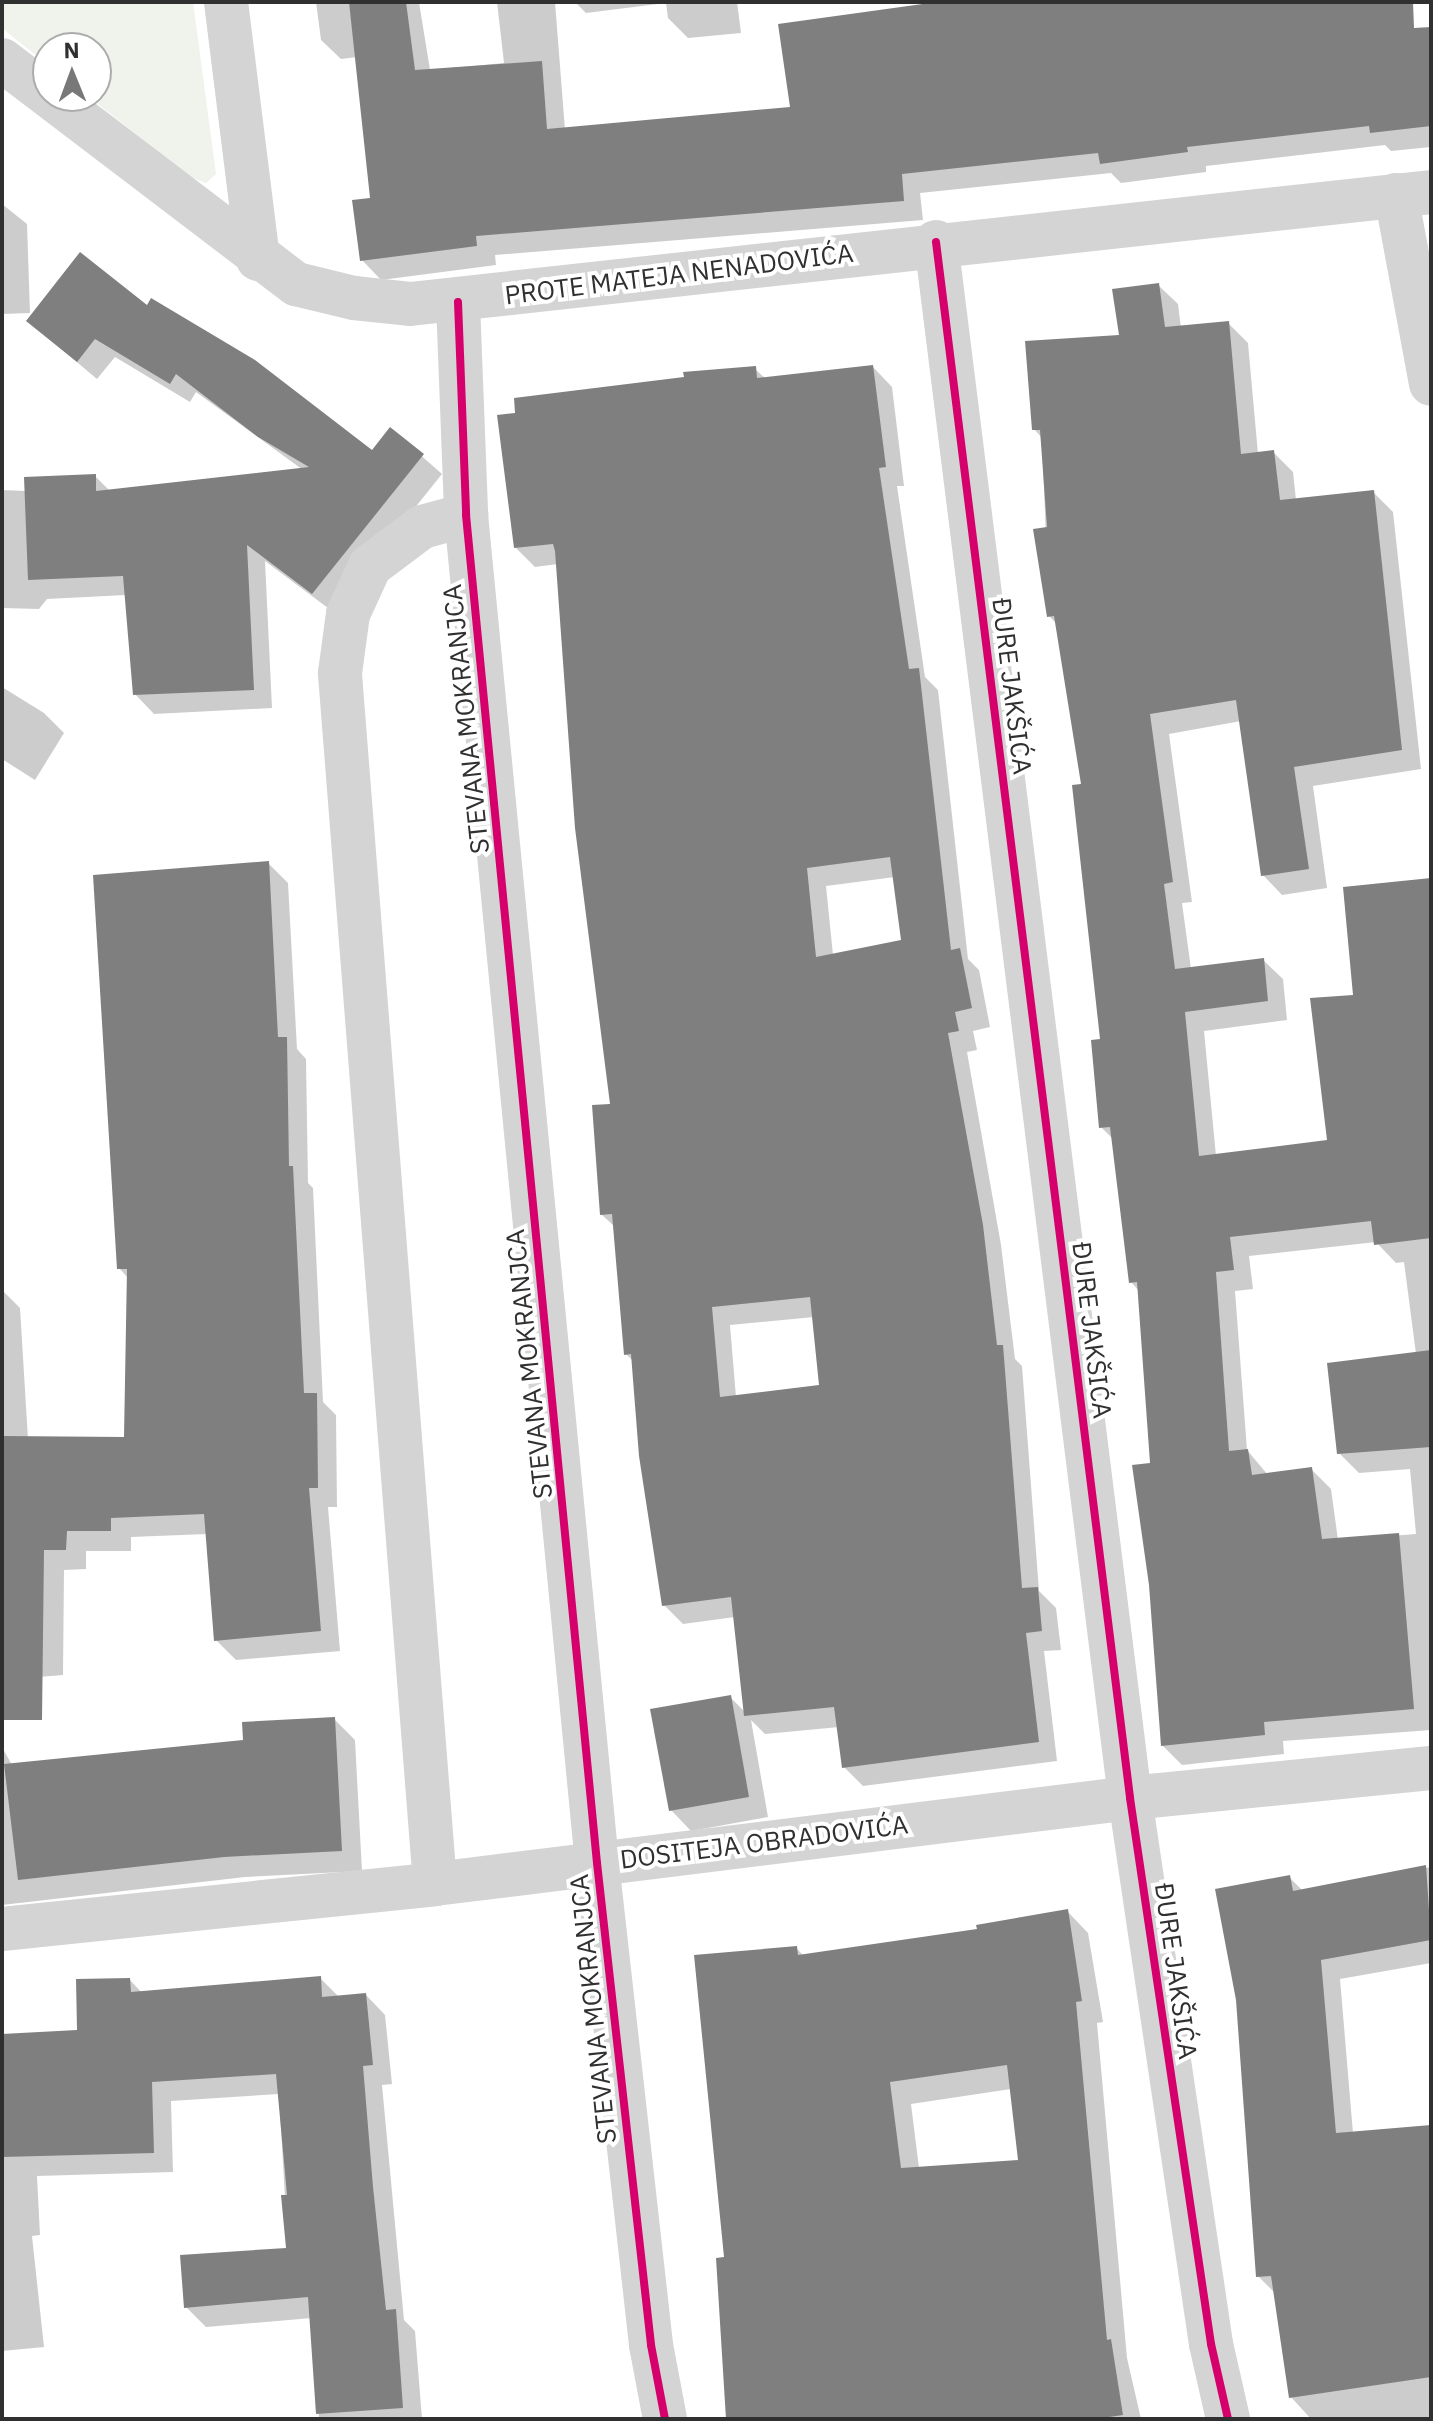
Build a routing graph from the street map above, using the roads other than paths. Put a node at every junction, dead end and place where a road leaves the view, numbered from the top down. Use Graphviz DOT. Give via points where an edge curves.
graph roads {
  1 [pos="226,2"];
  2 [pos="2,60"];
  3 [pos="1413,193"];
  4 [pos="936,242"];
  5 [pos="258,259"];
  6 [pos="458,302"];
  7 [pos="1431,384"];
  8 [pos="466,515"];
  9 [pos="1431,1768"];
  10 [pos="1130,1798"];
  11 [pos="597,1863"];
  12 [pos="435,1884"];
  13 [pos="2,1929"];
  14 [pos="665,2419"];
  15 [pos="1228,2419"];
  1 -- 5 [label="street"];
  2 -- 5 [label="street, PROTE MATEJA NENADOVIĆA"];
  3 -- 4 [label="street, PROTE MATEJA NENADOVIĆA"];
  3 -- 7 [label="street"];
  4 -- 6 [label="street, PROTE MATEJA NENADOVIĆA"];
  4 -- 10 [label="street, ĐURE JAKŠIĆA"];
  5 -- 6 [label="street, PROTE MATEJA NENADOVIĆA" via="296,284 354,298"];
  6 -- 8 [label="street, STEVANA MOKRANJCA"];
  8 -- 11 [label="street, STEVANA MOKRANJCA"];
  8 -- 12 [label="street" via="422,527 370,566 348,614 340,673"];
  9 -- 10 [label="street, DOSITEJA OBRADOVIĆA"];
  10 -- 11 [label="street, DOSITEJA OBRADOVIĆA"];
  10 -- 15 [label="street, ĐURE JAKŠIĆA" via="1211,2344"];
  11 -- 12 [label="street, DOSITEJA OBRADOVIĆA"];
  11 -- 14 [label="street, STEVANA MOKRANJCA" via="651,2345"];
  12 -- 13 [label="street, DOSITEJA OBRADOVIĆA"];
}
